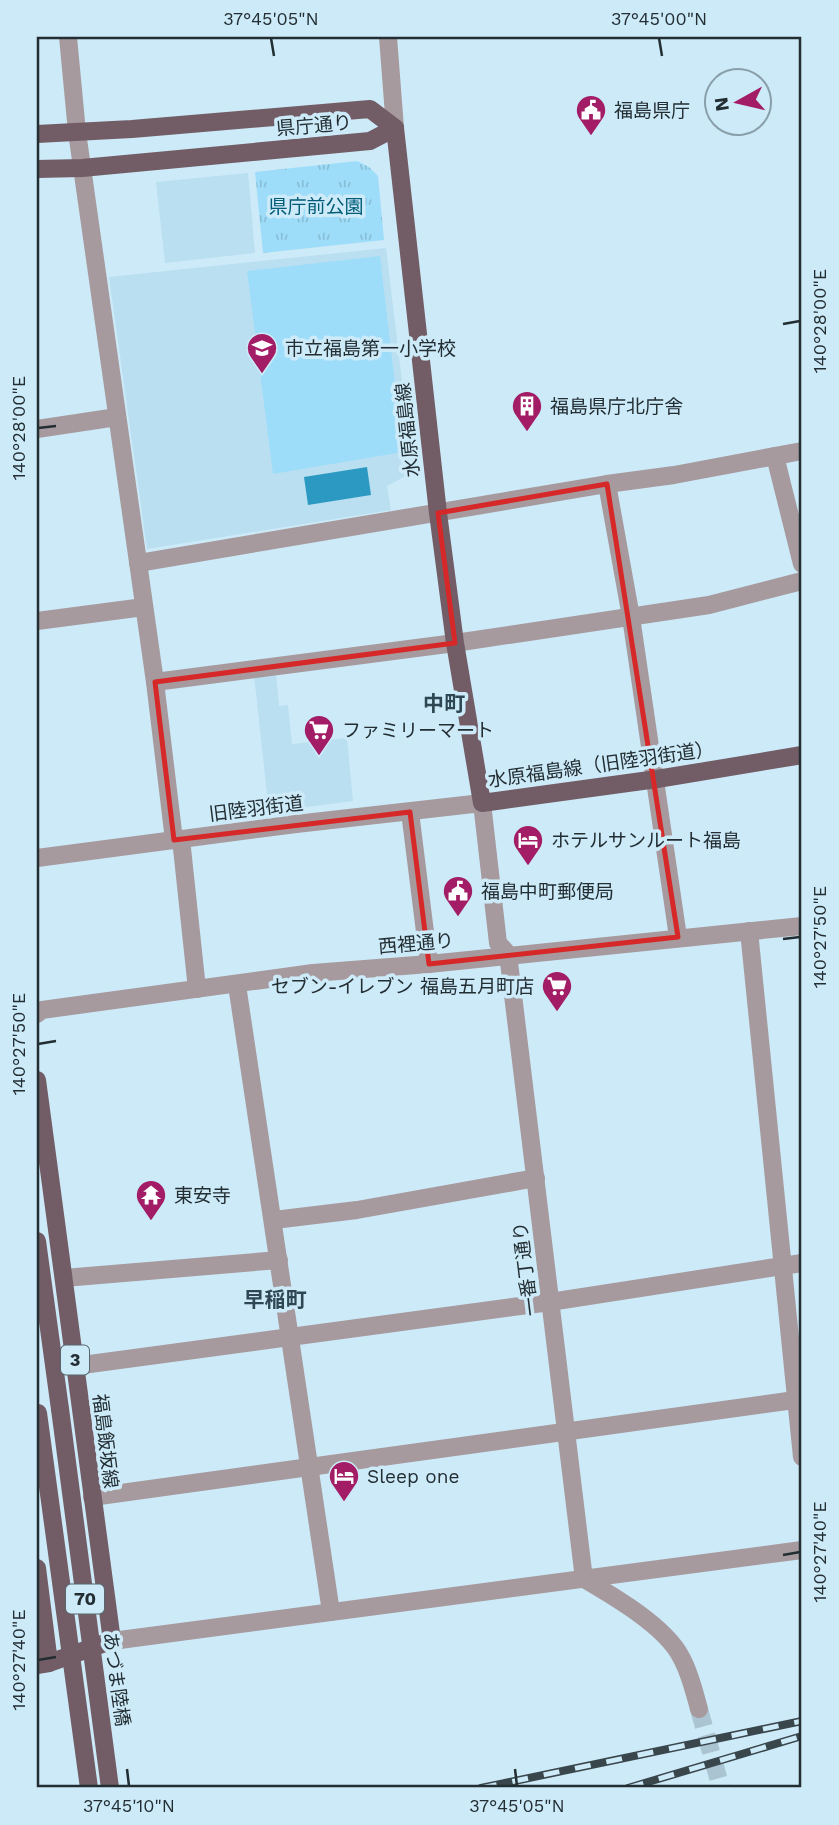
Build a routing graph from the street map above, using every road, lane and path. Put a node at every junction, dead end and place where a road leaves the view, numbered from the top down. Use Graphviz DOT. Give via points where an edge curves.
graph roads {
  1 [pos="68,37"];
  2 [pos="388,37"];
  3 [pos="395,128"];
  4 [pos="76,132"];
  5 [pos="37,134"];
  6 [pos="82,168"];
  7 [pos="37,169"];
  8 [pos="117,417"];
  9 [pos="37,429"];
  10 [pos="802,451"];
  11 [pos="775,456"];
  12 [pos="607,484"];
  13 [pos="438,513"];
  14 [pos="138,563"];
  15 [pos="802,564"];
  16 [pos="802,581"];
  17 [pos="144,607"];
  18 [pos="631,617"];
  19 [pos="37,621"];
  20 [pos="456,643"];
  21 [pos="155,681"];
  22 [pos="802,755"];
  23 [pos="657,779"];
  24 [pos="482,803"];
  25 [pos="410,812"];
  26 [pos="177,839"];
  27 [pos="37,858"];
  28 [pos="802,926"];
  29 [pos="749,930"];
  30 [pos="678,937"];
  31 [pos="508,954"];
  32 [pos="429,964"];
  33 [pos="237,985"];
  34 [pos="197,989"];
  35 [pos="37,1014"];
  36 [pos="37,1080"];
  37 [pos="536,1178"];
  38 [pos="274,1220"];
  39 [pos="37,1241"];
  40 [pos="279,1260"];
  41 [pos="793,1264"];
  42 [pos="64,1278"];
  43 [pos="550,1302"];
  44 [pos="291,1336"];
  45 [pos="75,1366"];
  46 [pos="799,1400"];
  47 [pos="37,1408"];
  48 [pos="565,1432"];
  49 [pos="802,1457"];
  50 [pos="310,1466"];
  51 [pos="92,1497"];
  52 [pos="802,1550"];
  53 [pos="37,1568"];
  54 [pos="584,1578"];
  55 [pos="331,1612"];
  56 [pos="112,1641"];
  57 [pos="42,1642"];
  58 [pos="43,1664"];
  59 [pos="699,1709"];
  60 [pos="89,1788"];
  61 [pos="110,1788"];
  1 -- 4 [label="street"];
  2 -- 3 [label="street"];
  3 -- 4 [label="main road, 県庁通り" via="370,109"];
  3 -- 6 [label="main road, 県庁通り" via="370,141"];
  3 -- 13 [label="main road, 水原福島線"];
  4 -- 5 [label="main road, 県庁通り"];
  4 -- 6 [label="street"];
  6 -- 7 [label="main road, 県庁通り"];
  6 -- 8 [label="street"];
  8 -- 9 [label="street"];
  8 -- 14 [label="street"];
  10 -- 11 [label="street"];
  11 -- 12 [label="street"];
  11 -- 15 [label="street"];
  12 -- 13 [label="street"];
  12 -- 18 [label="street"];
  13 -- 14 [label="street"];
  13 -- 20 [label="main road, 水原福島線"];
  14 -- 17 [label="street"];
  16 -- 18 [label="street" via="735,600"];
  17 -- 19 [label="street"];
  17 -- 21 [label="street"];
  18 -- 20 [label="street"];
  18 -- 23 [label="street"];
  20 -- 21 [label="street"];
  20 -- 24 [label="main road, 水原福島線（旧陸羽街道）"];
  21 -- 26 [label="street"];
  22 -- 23 [label="main road, 水原福島線（旧陸羽街道）"];
  23 -- 24 [label="main road, 水原福島線（旧陸羽街道）"];
  23 -- 30 [label="street"];
  24 -- 25 [label="street, 旧陸羽街道"];
  24 -- 31 [label="street, 一番丁通り" via="498,943"];
  25 -- 26 [label="street, 旧陸羽街道"];
  25 -- 32 [label="street"];
  26 -- 27 [label="street, 旧陸羽街道"];
  26 -- 34 [label="street"];
  28 -- 29 [label="street, 西裡通り"];
  29 -- 30 [label="street, 西裡通り"];
  29 -- 41 [label="street"];
  30 -- 31 [label="street, 西裡通り"];
  31 -- 32 [label="street, 西裡通り"];
  31 -- 37 [label="street, 一番丁通り"];
  32 -- 33 [label="street, 西裡通り" via="313,973"];
  33 -- 34 [label="street, 西裡通り"];
  33 -- 38 [label="street"];
  34 -- 35 [label="street, 西裡通り"];
  36 -- 42 [label="main road, 福島飯坂線 / 3"];
  37 -- 38 [label="street"];
  37 -- 43 [label="street, 一番丁通り"];
  38 -- 40 [label="street"];
  39 -- 61 [label="main road, あづま陸橋 / 70, bridge"];
  40 -- 42 [label="street"];
  40 -- 44 [label="street"];
  41 -- 43 [label="street"];
  41 -- 46 [label="street"];
  42 -- 45 [label="main road, 福島飯坂線 / 3"];
  43 -- 44 [label="street"];
  43 -- 48 [label="street, 一番丁通り"];
  44 -- 45 [label="street"];
  44 -- 50 [label="street"];
  45 -- 51 [label="main road, 福島飯坂線 / 3"];
  46 -- 48 [label="street"];
  46 -- 49 [label="street"];
  47 -- 60 [label="main road, 70, bridge"];
  48 -- 50 [label="street"];
  48 -- 54 [label="street, 一番丁通り"];
  50 -- 51 [label="street"];
  50 -- 55 [label="street"];
  51 -- 56 [label="main road, 福島飯坂線 / 3"];
  52 -- 54 [label="street"];
  53 -- 57 [label="main road"];
  54 -- 55 [label="street"];
  54 -- 59 [label="street" via="628,1605 680,1654"];
  55 -- 56 [label="street"];
  56 -- 57 [label="main road"];
  56 -- 58 [label="main road"];
  57 -- 58 [label="main road"];
}
